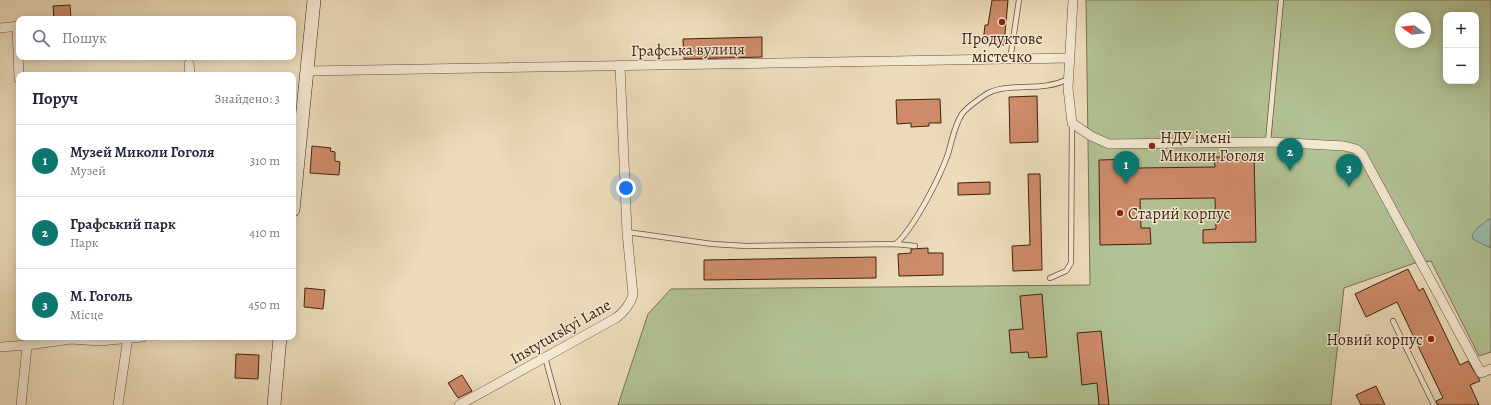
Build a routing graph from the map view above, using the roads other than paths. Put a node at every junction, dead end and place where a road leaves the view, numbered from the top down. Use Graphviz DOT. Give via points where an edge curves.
graph roads {
  1 [pos="314,0"];
  2 [pos="1019,0"];
  3 [pos="1073,0"];
  4 [pos="1281,0"];
  5 [pos="16,26"];
  6 [pos="0,28"];
  7 [pos="1069,58"];
  8 [pos="19,60"];
  9 [pos="1010,60"];
  10 [pos="189,64"];
  11 [pos="620,65"];
  12 [pos="308,71"];
  13 [pos="19,72"];
  14 [pos="190,72"];
  15 [pos="1068,78"];
  16 [pos="1072,123"];
  17 [pos="297,137"];
  18 [pos="1268,142"];
  19 [pos="296,155"];
  20 [pos="627,232"];
  21 [pos="896,244"];
  22 [pos="915,246"];
  23 [pos="1050,278"];
  24 [pos="1393,322"];
  25 [pos="50,340"];
  26 [pos="128,340"];
  27 [pos="280,340"];
  28 [pos="28,341"];
  29 [pos="0,347"];
  30 [pos="545,357"];
  31 [pos="1491,369"];
  32 [pos="21,405"];
  33 [pos="118,405"];
  34 [pos="274,405"];
  35 [pos="459,405"];
  36 [pos="558,405"];
  37 [pos="1434,405"];
  1 -- 12 [label="street"];
  2 -- 9 [label="lane"];
  3 -- 7 [label="street"];
  4 -- 18 [label="lane"];
  5 -- 6 [label="street"];
  7 -- 9 [label="street, Графська вулиця"];
  7 -- 15 [label="street"];
  8 -- 13 [label="street"];
  9 -- 11 [label="street, Графська вулиця"];
  10 -- 14 [label="street"];
  11 -- 12 [label="street, Графська вулиця"];
  11 -- 20 [label="street, Instytutskyi Lane"];
  12 -- 17 [label="street"];
  15 -- 16 [label="street"];
  15 -- 21 [label="lane" via="1059,84 1000,90 987,94 963,113 957,123 947,157 922,208 907,234"];
  16 -- 18 [label="street" via="1109,144"];
  16 -- 23 [label="lane" via="1071,263 1066,271"];
  17 -- 19 [label="street"];
  18 -- 31 [label="street" via="1344,146 1356,149 1362,154 1481,372"];
  20 -- 21 [label="lane" via="746,246"];
  20 -- 30 [label="street, Instytutskyi Lane" via="633,295 625,311"];
  21 -- 22 [label="lane"];
  24 -- 37 [label="lane"];
  25 -- 28 [label="street"];
  26 -- 33 [label="street"];
  27 -- 34 [label="street"];
  28 -- 29 [label="street"];
  28 -- 32 [label="street"];
  30 -- 35 [label="street, Instytutskyi Lane"];
  30 -- 36 [label="lane"];
}
